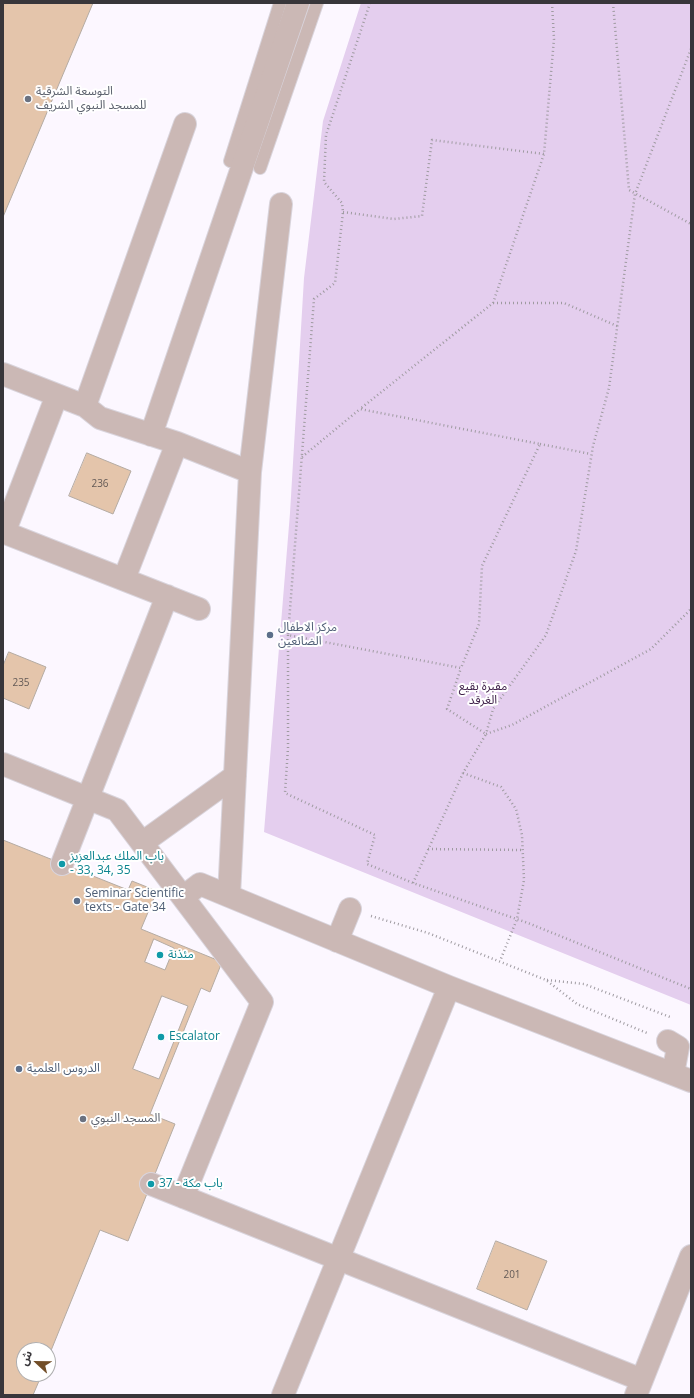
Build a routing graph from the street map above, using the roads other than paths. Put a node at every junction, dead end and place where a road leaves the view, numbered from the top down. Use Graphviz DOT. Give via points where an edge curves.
graph roads {
  1 [pos="280,3"];
  2 [pos="298,3"];
  3 [pos="317,3"];
  4 [pos="184,124"];
  5 [pos="230,161"];
  6 [pos="260,168"];
  7 [pos="281,204"];
  8 [pos="3,374"];
  9 [pos="57,395"];
  10 [pos="85,406"];
  11 [pos="151,435"];
  12 [pos="177,443"];
  13 [pos="250,472"];
  14 [pos="4,533"];
  15 [pos="124,579"];
  16 [pos="167,596"];
  17 [pos="198,609"];
  18 [pos="3,764"];
  19 [pos="235,776"];
  20 [pos="88,797"];
  21 [pos="142,843"];
  22 [pos="62,864"];
  23 [pos="229,896"];
  24 [pos="182,897"];
  25 [pos="350,909"];
  26 [pos="337,941"];
  27 [pos="449,987"];
  28 [pos="668,1042"];
  29 [pos="682,1078"];
  30 [pos="151,1184"];
  31 [pos="183,1197"];
  32 [pos="691,1256"];
  33 [pos="339,1258"];
  34 [pos="639,1388"];
  35 [pos="283,1395"];
  1 -- 5 [label="lane"];
  2 -- 11 [label="street"];
  3 -- 6 [label="lane"];
  4 -- 10 [label="street"];
  7 -- 13 [label="street"];
  8 -- 9 [label="street"];
  9 -- 10 [label="street"];
  9 -- 14 [label="street"];
  10 -- 11 [label="street" via="100,418"];
  11 -- 12 [label="street"];
  12 -- 13 [label="street"];
  12 -- 15 [label="street"];
  13 -- 19 [label="street"];
  14 -- 15 [label="street"];
  15 -- 16 [label="street"];
  16 -- 17 [label="street"];
  16 -- 20 [label="street"];
  18 -- 20 [label="street"];
  19 -- 21 [label="street"];
  19 -- 23 [label="street"];
  20 -- 21 [label="street" via="117,810"];
  20 -- 22 [label="street"];
  21 -- 24 [label="street"];
  23 -- 24 [label="street" via="200,884"];
  23 -- 26 [label="street"];
  24 -- 31 [label="street" via="262,1002"];
  25 -- 26 [label="street"];
  26 -- 27 [label="street"];
  27 -- 29 [label="street"];
  27 -- 33 [label="street"];
  28 -- 29 [label="street" via="678,1047"];
  30 -- 31 [label="street"];
  31 -- 33 [label="street"];
  32 -- 34 [label="street"];
  33 -- 34 [label="street"];
  33 -- 35 [label="street"];
}
